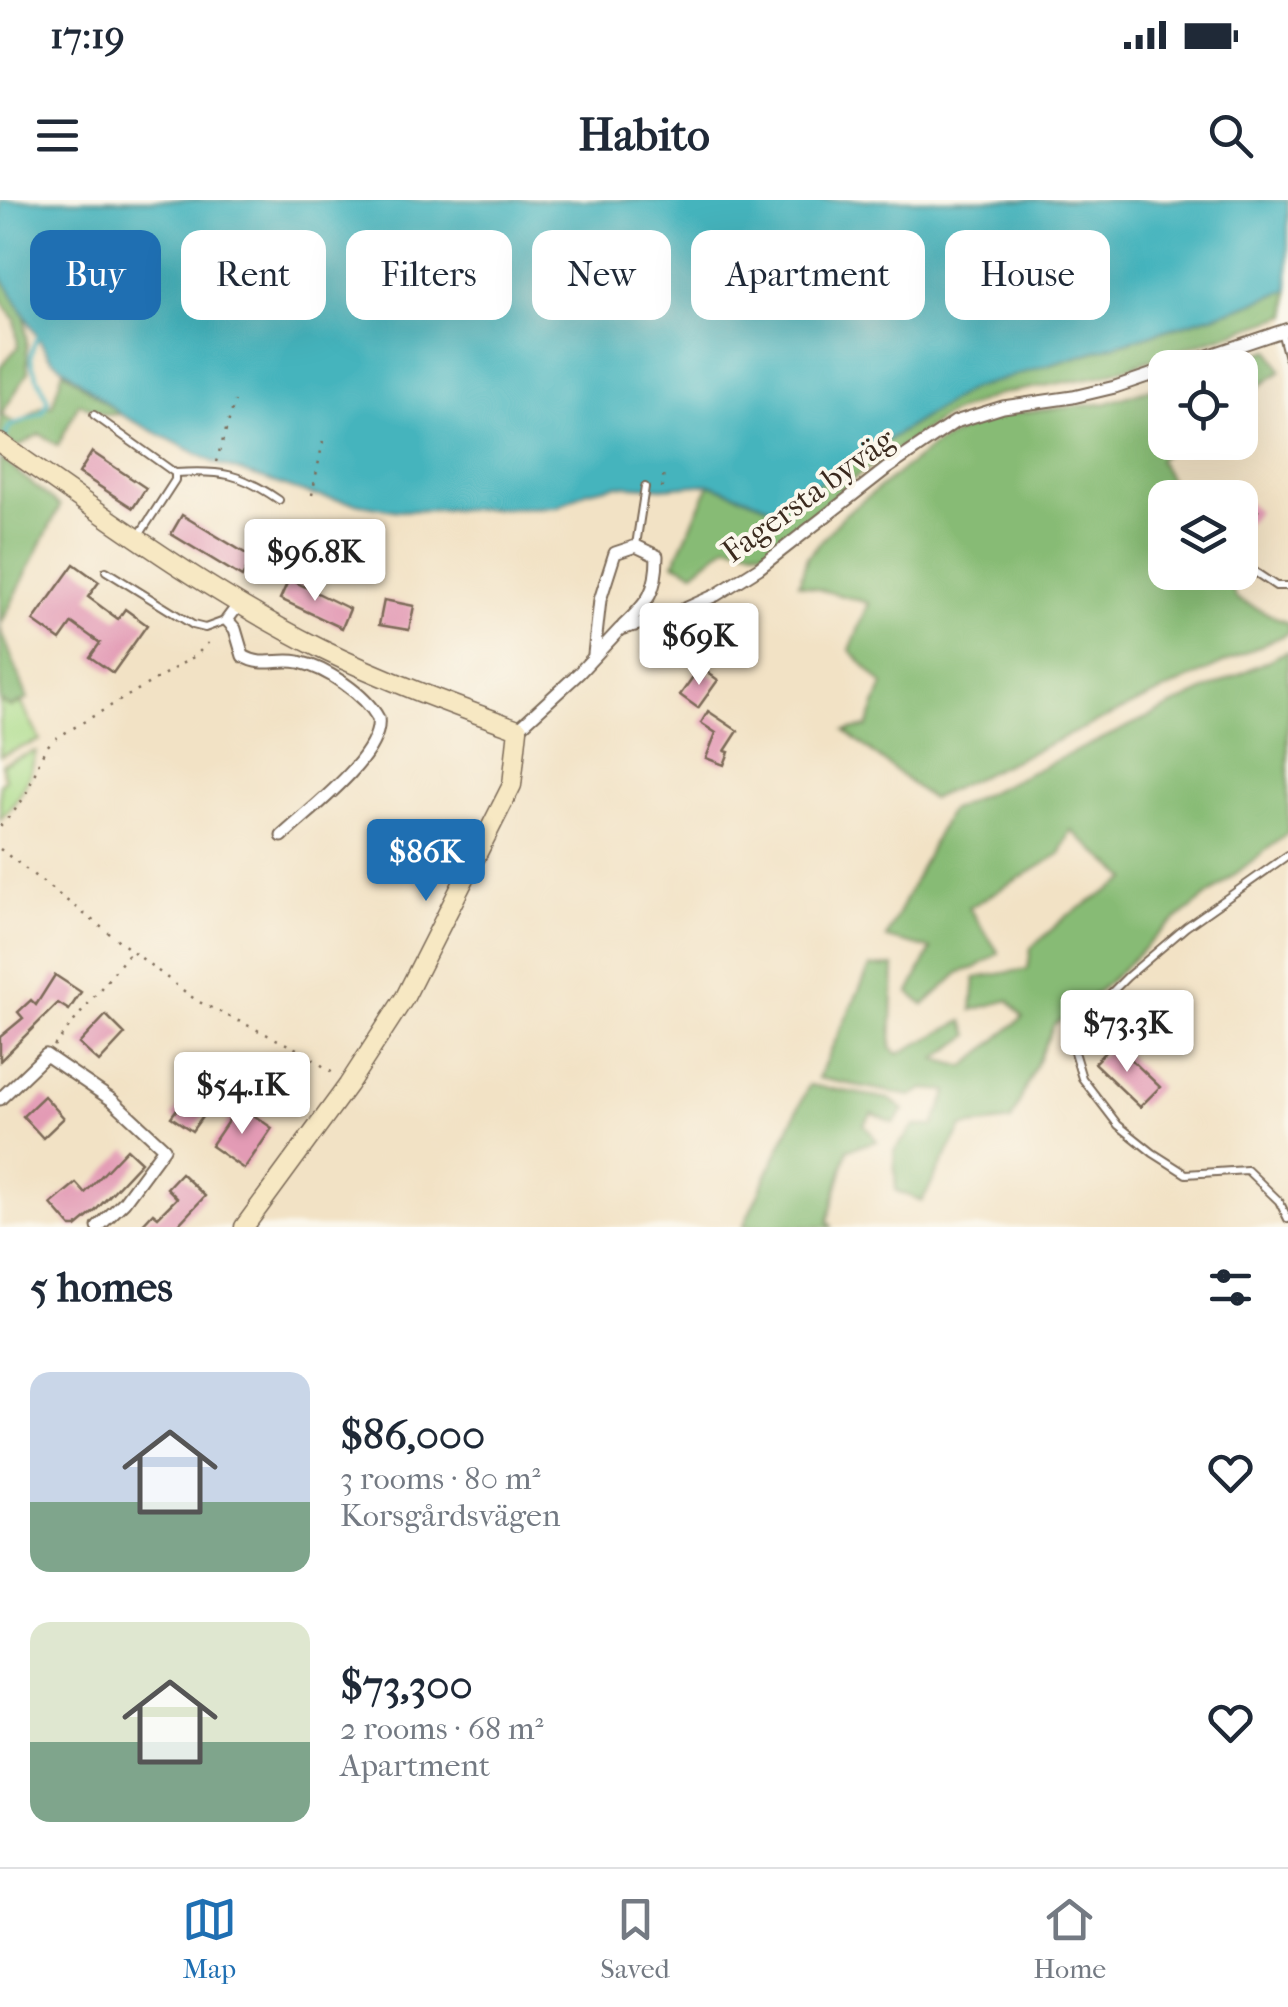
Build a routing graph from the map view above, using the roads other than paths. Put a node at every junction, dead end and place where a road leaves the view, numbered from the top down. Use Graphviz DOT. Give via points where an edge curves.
graph roads {
  1 [pos="1284,330"];
  2 [pos="1225,350"];
  3 [pos="1288,358"];
  4 [pos="1148,376"];
  5 [pos="94,415"];
  6 [pos="0,443"];
  7 [pos="175,472"];
  8 [pos="646,488"];
  9 [pos="279,500"];
  10 [pos="138,538"];
  11 [pos="636,546"];
  12 [pos="106,571"];
  13 [pos="1258,574"];
  14 [pos="1288,586"];
  15 [pos="239,604"];
  16 [pos="226,620"];
  17 [pos="620,628"];
  18 [pos="594,654"];
  19 [pos="518,729"];
  20 [pos="282,836"];
  21 [pos="1288,855"];
  22 [pos="0,1099"];
  23 [pos="1288,1220"];
  24 [pos="98,1227"];
  25 [pos="244,1227"];
  1 -- 2 [label="street, Fagersta byväg"];
  1 -- 3 [label="lane"];
  4 -- 17 [label="street, Fagersta byväg" via="956,422 716,595"];
  5 -- 7 [label="lane"];
  6 -- 10 [label="street"];
  7 -- 9 [label="lane" via="222,471"];
  7 -- 10 [label="lane"];
  8 -- 11 [label="lane"];
  10 -- 15 [label="street"];
  11 -- 17 [label="street" via="657,556 657,579 648,602"];
  11 -- 18 [label="street" via="615,553 600,600"];
  12 -- 16 [label="lane" via="193,624 205,628"];
  13 -- 14 [label="lane"];
  15 -- 16 [label="street"];
  15 -- 19 [label="street" via="338,656"];
  16 -- 20 [label="street" via="244,656 301,662 328,674 378,718 365,758"];
  17 -- 18 [label="street"];
  18 -- 19 [label="street"];
  19 -- 25 [label="street" via="512,785 405,998"];
  21 -- 23 [label="lane" via="1186,927 1128,978 1082,1022 1074,1052 1082,1078 1118,1125 1153,1154 1186,1174 1247,1170 1279,1201"];
  22 -- 24 [label="street" via="46,1055 112,1100 164,1148"];
}
